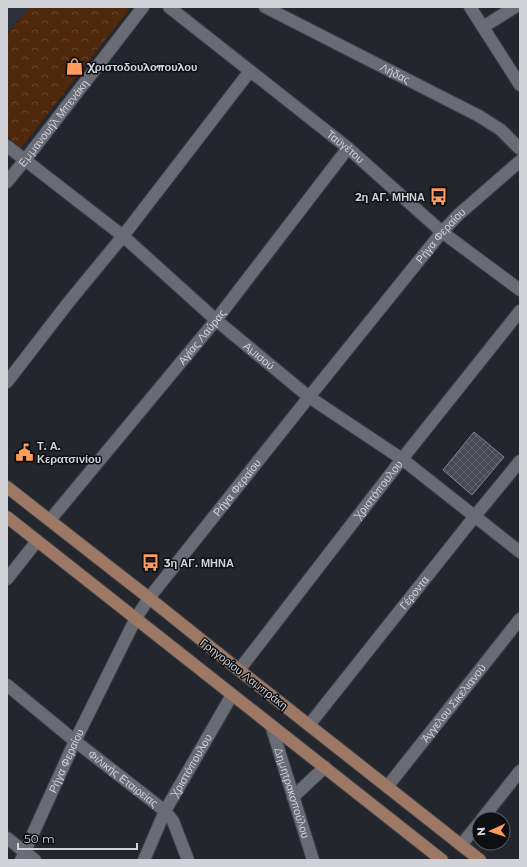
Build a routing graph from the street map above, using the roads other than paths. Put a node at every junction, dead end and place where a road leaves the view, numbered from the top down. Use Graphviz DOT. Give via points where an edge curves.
graph roads {
  1 [pos="143,7"];
  2 [pos="169,7"];
  3 [pos="265,7"];
  4 [pos="470,7"];
  5 [pos="515,7"];
  6 [pos="483,27"];
  7 [pos="250,71"];
  8 [pos="520,85"];
  9 [pos="7,146"];
  10 [pos="348,148"];
  11 [pos="520,149"];
  12 [pos="25,160"];
  13 [pos="520,161"];
  14 [pos="7,182"];
  15 [pos="442,232"];
  16 [pos="123,236"];
  17 [pos="520,290"];
  18 [pos="520,311"];
  19 [pos="216,320"];
  20 [pos="7,382"];
  21 [pos="309,397"];
  22 [pos="402,459"];
  23 [pos="520,461"];
  24 [pos="7,487"];
  25 [pos="475,516"];
  26 [pos="7,517"];
  27 [pos="50,520"];
  28 [pos="37,541"];
  29 [pos="520,552"];
  30 [pos="7,579"];
  31 [pos="149,598"];
  32 [pos="136,618"];
  33 [pos="520,619"];
  34 [pos="239,670"];
  35 [pos="7,685"];
  36 [pos="232,695"];
  37 [pos="271,725"];
  38 [pos="309,725"];
  39 [pos="75,741"];
  40 [pos="325,767"];
  41 [pos="520,771"];
  42 [pos="387,786"];
  43 [pos="293,797"];
  44 [pos="165,811"];
  45 [pos="488,811"];
  46 [pos="471,833"];
  47 [pos="7,838"];
  48 [pos="461,845"];
  49 [pos="23,856"];
  50 [pos="35,860"];
  51 [pos="144,860"];
  52 [pos="188,860"];
  53 [pos="313,860"];
  54 [pos="442,860"];
  55 [pos="480,860"];
  1 -- 12 [label="street, Εμμανουήλ Μπενάκη"];
  2 -- 7 [label="street, Ταϋγέτου"];
  3 -- 11 [label="street, Λήδας" via="479,116 501,130"];
  4 -- 6 [label="street"];
  5 -- 6 [label="street"];
  6 -- 8 [label="street"];
  7 -- 10 [label="street, Ταϋγέτου"];
  7 -- 16 [label="street"];
  9 -- 12 [label="street, Αμισού"];
  10 -- 15 [label="street, Ταϋγέτου"];
  10 -- 19 [label="street, Αγίας Λαύρας"];
  12 -- 14 [label="street, Εμμανουήλ Μπενάκη"];
  12 -- 16 [label="street, Αμισού"];
  13 -- 15 [label="street, Ρήγα Φεραίου"];
  15 -- 17 [label="street, Ταϋγέτου"];
  15 -- 21 [label="street, Ρήγα Φεραίου"];
  16 -- 19 [label="street, Αμισού"];
  16 -- 20 [label="street"];
  18 -- 22 [label="street, Χριστόπουλου"];
  19 -- 21 [label="street, Αμισού"];
  19 -- 27 [label="street, Αγίας Λαύρας"];
  21 -- 22 [label="street, Αμισού"];
  21 -- 31 [label="street, Ρήγα Φεραίου"];
  22 -- 25 [label="street, Αμισού"];
  22 -- 34 [label="street, Χριστόπουλου"];
  23 -- 25 [label="street, Γέροντα"];
  24 -- 27 [label="main road, Γρηγορίου Λαμπράκη"];
  25 -- 29 [label="street, Αμισού"];
  25 -- 38 [label="street, Γέροντα"];
  26 -- 28 [label="main road, Γρηγορίου Λαμπράκη"];
  27 -- 31 [label="main road, Γρηγορίου Λαμπράκη"];
  28 -- 30 [label="street"];
  28 -- 32 [label="main road, Γρηγορίου Λαμπράκη"];
  31 -- 32 [label="street, Ρήγα Φεραίου"];
  31 -- 34 [label="main road, Γρηγορίου Λαμπράκη"];
  32 -- 36 [label="main road, Γρηγορίου Λαμπράκη"];
  32 -- 39 [label="street, Ρήγα Φεραίου"];
  33 -- 42 [label="street, Άγγελου Σικελιανού"];
  34 -- 38 [label="main road, Γρηγορίου Λαμπράκη"];
  35 -- 39 [label="street, Φιλικής Εταιρείας"];
  36 -- 37 [label="main road, Γρηγορίου Λαμπράκη"];
  36 -- 44 [label="street, Χριστόπουλου"];
  37 -- 40 [label="main road, Γρηγορίου Λαμπράκη"];
  37 -- 43 [label="street, Δημητρακοπούλου"];
  38 -- 42 [label="main road, Γρηγορίου Λαμπράκη"];
  39 -- 44 [label="street, Φιλικής Εταιρείας"];
  39 -- 49 [label="street, Ρήγα Φεραίου"];
  40 -- 43 [label="street"];
  40 -- 54 [label="main road, Γρηγορίου Λαμπράκη"];
  41 -- 45 [label="street"];
  42 -- 48 [label="main road, Γρηγορίου Λαμπράκη"];
  43 -- 53 [label="street, Δημητρακοπούλου"];
  44 -- 51 [label="street, Χριστόπουλου"];
  44 -- 52 [label="street, Φιλικής Εταιρείας" via="173,821"];
  46 -- 48 [label="street"];
  47 -- 49 [label="street"];
  48 -- 55 [label="main road, Γρηγορίου Λαμπράκη"];
  49 -- 50 [label="street"];
}
